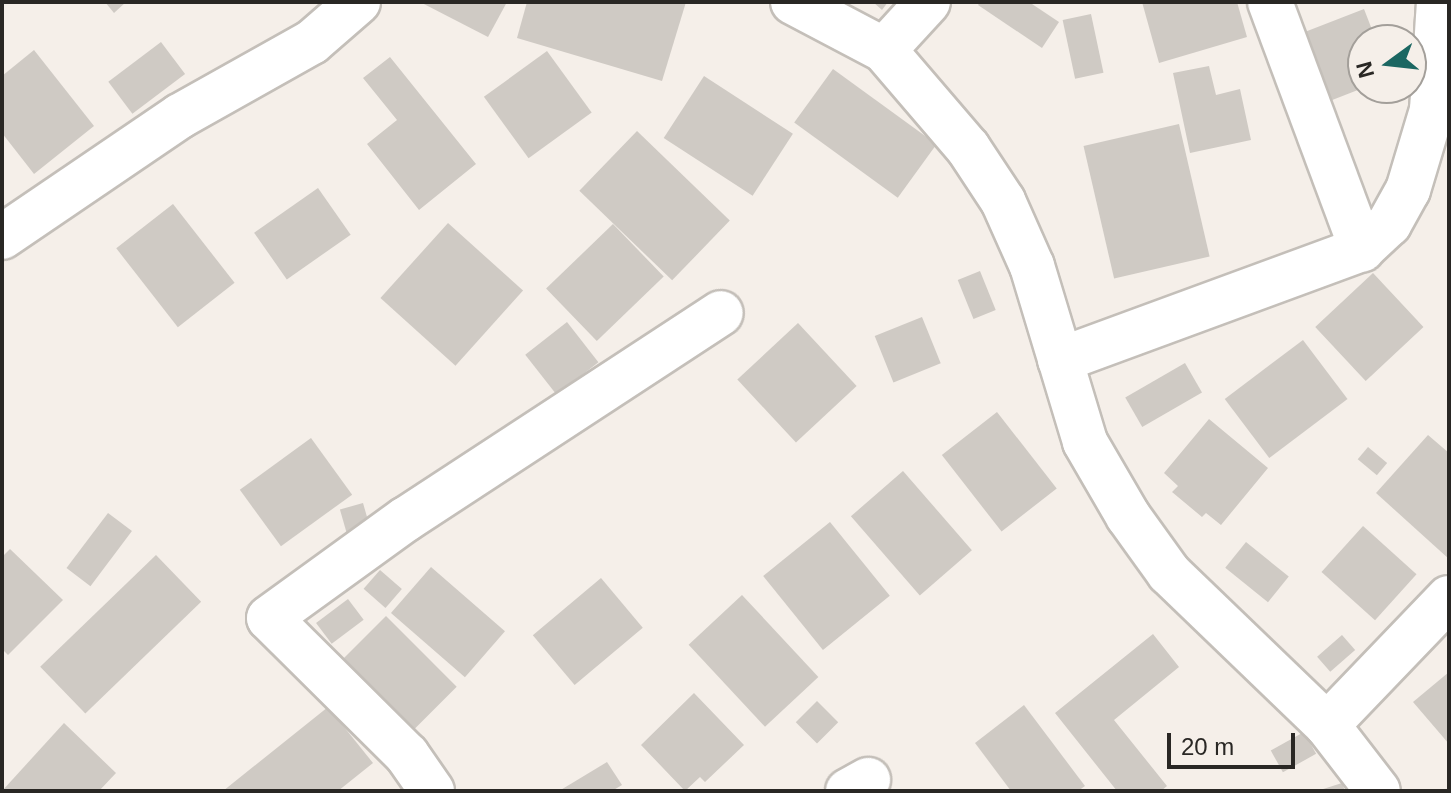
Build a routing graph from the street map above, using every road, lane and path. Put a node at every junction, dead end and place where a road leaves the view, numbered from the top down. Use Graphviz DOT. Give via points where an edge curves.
graph roads {
  1 [pos="358,2"];
  2 [pos="793,2"];
  3 [pos="928,2"];
  4 [pos="1270,2"];
  5 [pos="1439,2"];
  6 [pos="884,50"];
  7 [pos="2,237"];
  8 [pos="1362,249"];
  9 [pos="721,313"];
  10 [pos="1060,360"];
  11 [pos="1449,598"];
  12 [pos="1327,725"];
  13 [pos="432,791"];
  14 [pos="1378,791"];
  1 -- 7 [label="street" via="312,42 180,116"];
  2 -- 6 [label="street"];
  3 -- 6 [label="street"];
  4 -- 8 [label="street"];
  5 -- 8 [label="street" via="1432,110 1408,190 1389,224"];
  6 -- 10 [label="street" via="968,148 1003,201 1032,266"];
  8 -- 10 [label="street"];
  9 -- 13 [label="street" via="406,519 269,618 407,755"];
  10 -- 12 [label="street" via="1085,442 1169,573"];
  11 -- 12 [label="street"];
  12 -- 14 [label="street"];
}
